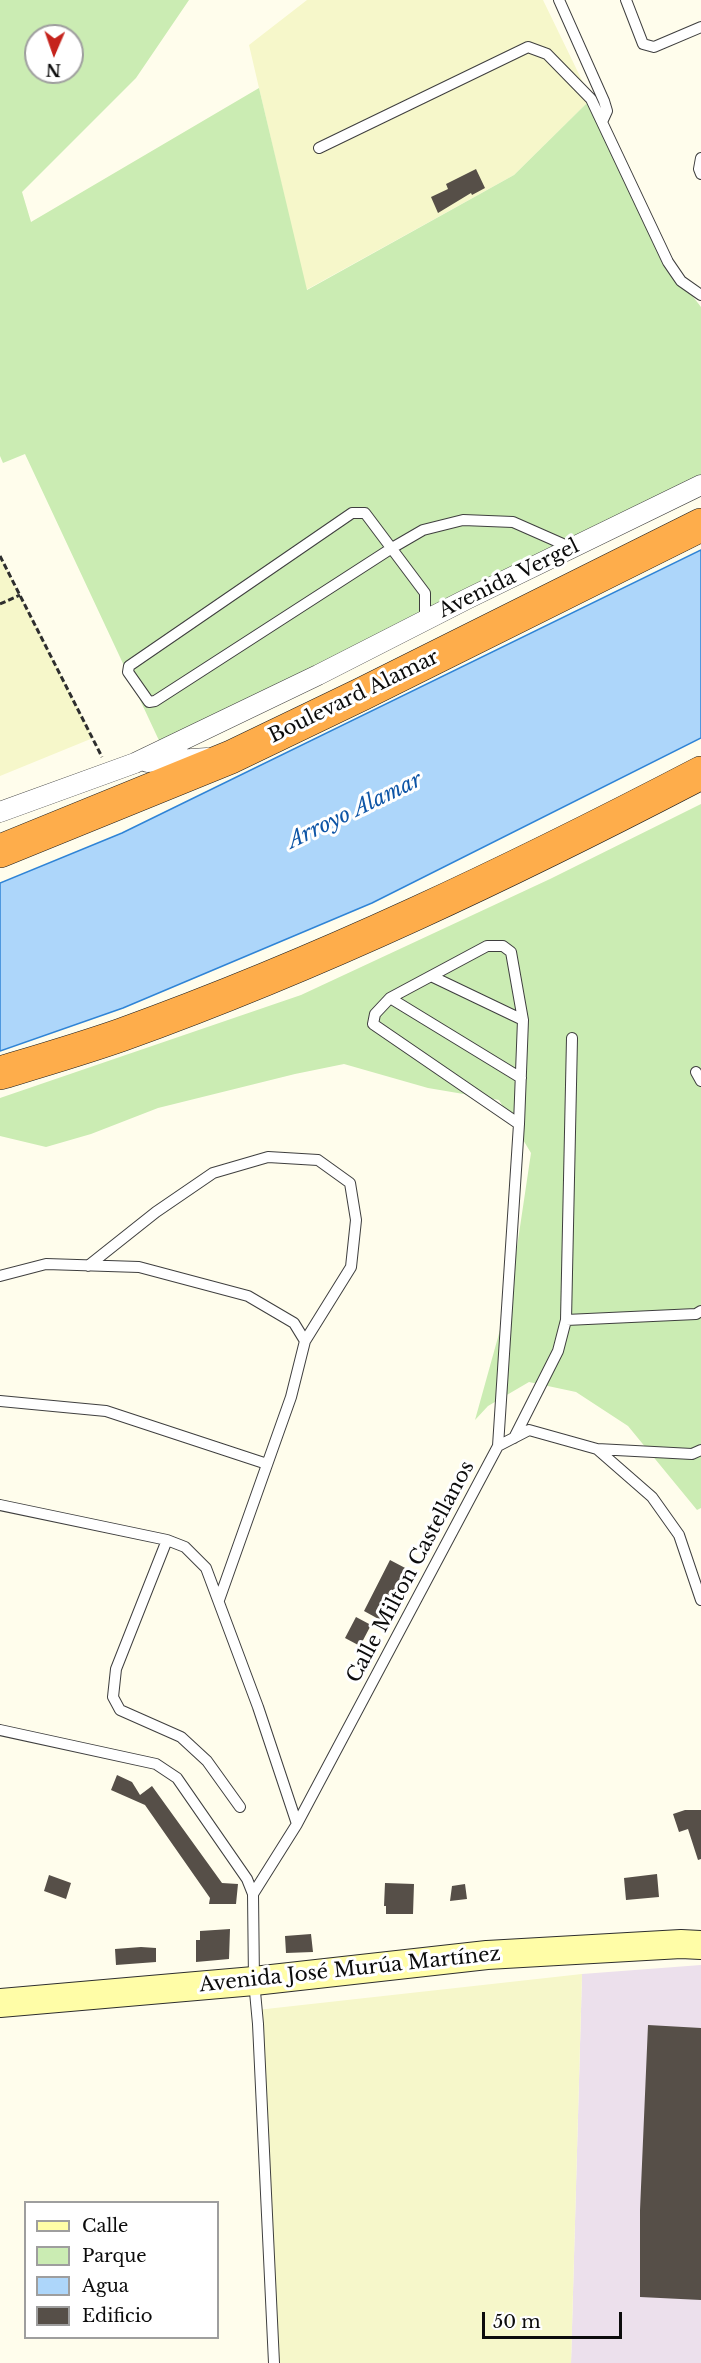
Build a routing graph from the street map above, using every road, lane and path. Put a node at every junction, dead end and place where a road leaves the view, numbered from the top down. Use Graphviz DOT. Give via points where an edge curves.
graph roads {
  1 [pos="559,0"];
  2 [pos="626,0"];
  3 [pos="701,27"];
  4 [pos="602,122"];
  5 [pos="319,148"];
  6 [pos="701,158"];
  7 [pos="701,174"];
  8 [pos="701,295"];
  9 [pos="701,485"];
  10 [pos="701,525"];
  11 [pos="392,548"];
  12 [pos="572,548"];
  13 [pos="0,556"];
  14 [pos="20,595"];
  15 [pos="0,604"];
  16 [pos="425,620"];
  17 [pos="231,757"];
  18 [pos="135,763"];
  19 [pos="110,772"];
  20 [pos="701,773"];
  21 [pos="0,812"];
  22 [pos="0,851"];
  23 [pos="431,976"];
  24 [pos="390,998"];
  25 [pos="523,1020"];
  26 [pos="572,1038"];
  27 [pos="0,1073"];
  28 [pos="521,1078"];
  29 [pos="519,1124"];
  30 [pos="88,1266"];
  31 [pos="0,1276"];
  32 [pos="701,1311"];
  33 [pos="566,1320"];
  34 [pos="305,1341"];
  35 [pos="0,1401"];
  36 [pos="514,1438"];
  37 [pos="498,1446"];
  38 [pos="597,1449"];
  39 [pos="701,1450"];
  40 [pos="267,1464"];
  41 [pos="0,1505"];
  42 [pos="167,1540"];
  43 [pos="219,1600"];
  44 [pos="701,1600"];
  45 [pos="0,1730"];
  46 [pos="240,1806"];
  47 [pos="297,1824"];
  48 [pos="254,1894"];
  49 [pos="701,1945"];
  50 [pos="254,1981"];
  51 [pos="0,2003"];
  52 [pos="274,2363"];
  1 -- 4 [label="lane" via="604,101 607,111"];
  2 -- 3 [label="lane" via="643,44 649,47"];
  4 -- 5 [label="lane" via="591,99 555,62 547,54 528,47"];
  4 -- 8 [label="lane" via="668,262 681,281"];
  6 -- 7 [label="lane"];
  9 -- 12 [label="street, Avenida Vergel"];
  10 -- 17 [label="highway, Boulevard Alamar"];
  11 -- 11 [label="lane" via="155,701 148,702 128,672 129,666 352,513 364,513"];
  11 -- 12 [label="lane" via="423,530 463,520 513,522"];
  11 -- 16 [label="lane" via="425,593"];
  12 -- 16 [label="street, Avenida Vergel"];
  13 -- 14 [label="path"];
  14 -- 15 [label="path"];
  14 -- 19 [label="path"];
  16 -- 18 [label="street, Avenida Vergel"];
  17 -- 18 [label="street"];
  17 -- 22 [label="highway, Boulevard Alamar"];
  18 -- 19 [label="street"];
  19 -- 21 [label="street"];
  20 -- 27 [label="highway" via="448,900 369,935 121,1035"];
  23 -- 24 [label="lane"];
  23 -- 25 [label="lane"];
  23 -- 25 [label="lane" via="487,946 503,946 511,952"];
  24 -- 28 [label="lane"];
  24 -- 29 [label="lane" via="375,1014 373,1024"];
  25 -- 28 [label="lane"];
  26 -- 33 [label="lane"];
  28 -- 29 [label="lane"];
  29 -- 37 [label="lane"];
  30 -- 31 [label="lane" via="46,1264"];
  30 -- 34 [label="lane" via="139,1268 248,1296 294,1323"];
  30 -- 34 [label="lane" via="213,1173 268,1157 318,1160 350,1183 356,1220 351,1267"];
  32 -- 33 [label="lane"];
  33 -- 36 [label="lane" via="558,1351"];
  34 -- 40 [label="lane" via="291,1397"];
  35 -- 40 [label="lane" via="106,1411"];
  36 -- 37 [label="lane, Calle Milton Castellanos"];
  36 -- 38 [label="lane, Calle Milton Castellanos" via="529,1430"];
  37 -- 47 [label="lane, Calle Milton Castellanos"];
  38 -- 39 [label="lane" via="692,1454"];
  38 -- 44 [label="lane, Calle Milton Castellanos" via="652,1497 680,1535"];
  40 -- 43 [label="lane"];
  41 -- 42 [label="lane"];
  42 -- 43 [label="lane" via="185,1547 206,1568"];
  42 -- 46 [label="lane" via="116,1669 113,1698 120,1710 181,1737 207,1761"];
  43 -- 47 [label="lane"];
  45 -- 48 [label="lane" via="156,1764 177,1778"];
  47 -- 48 [label="lane, Calle Milton Castellanos"];
  48 -- 50 [label="lane"];
  49 -- 50 [label="main road, Avenida José Murúa Martínez" via="487,1954"];
  50 -- 51 [label="main road, Avenida José Murúa Martínez"];
  50 -- 52 [label="lane"];
}
